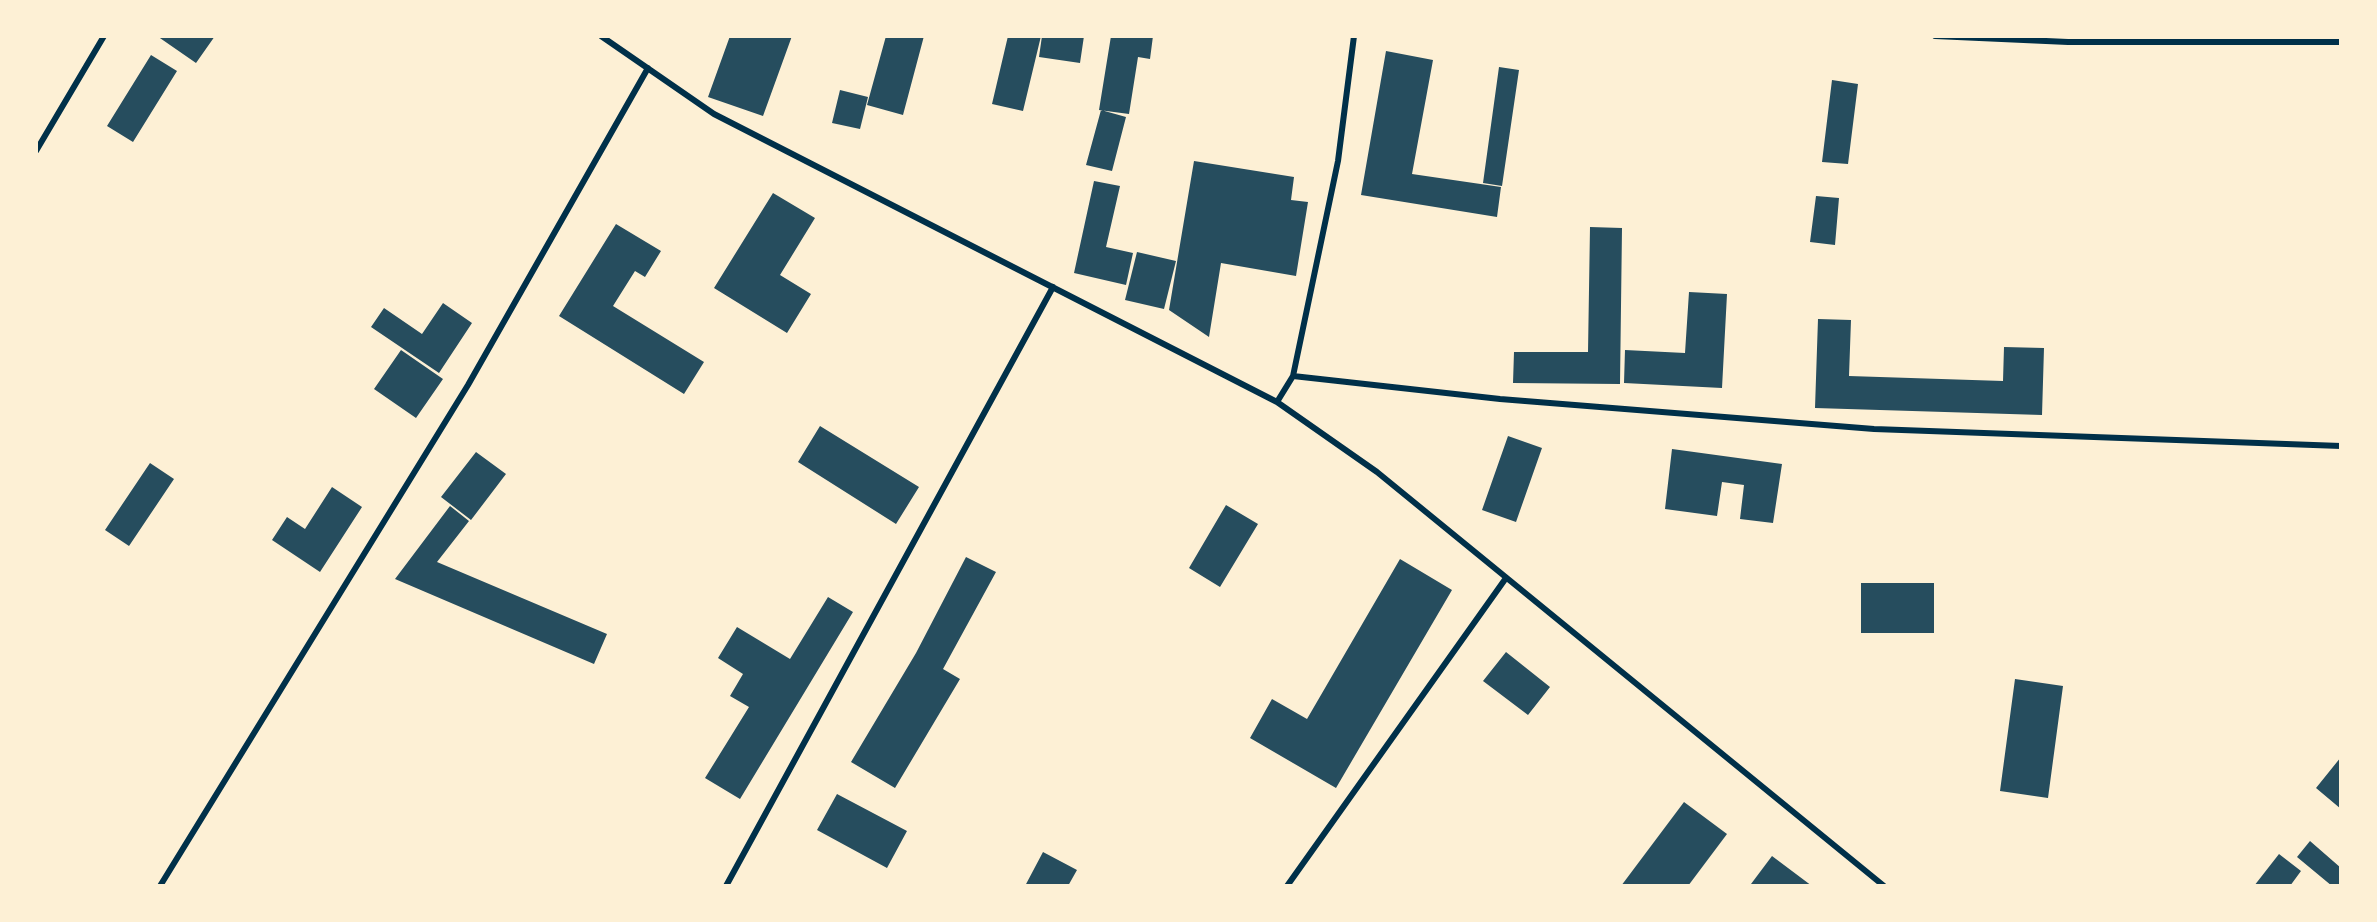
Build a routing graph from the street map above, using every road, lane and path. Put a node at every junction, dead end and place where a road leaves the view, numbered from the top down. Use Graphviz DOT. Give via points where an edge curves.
graph roads {
  1 [pos="104,36"];
  2 [pos="601,36"];
  3 [pos="1354,36"];
  4 [pos="1935,36"];
  5 [pos="2341,42"];
  6 [pos="648,68"];
  7 [pos="36,151"];
  8 [pos="1053,287"];
  9 [pos="1293,376"];
  10 [pos="1277,402"];
  11 [pos="2341,446"];
  12 [pos="1506,578"];
  13 [pos="160,886"];
  14 [pos="726,886"];
  15 [pos="1287,886"];
  16 [pos="1884,886"];
  1 -- 7 [label="street"];
  2 -- 6 [label="street"];
  3 -- 9 [label="street" via="1338,161"];
  4 -- 5 [label="street" via="2068,42"];
  6 -- 8 [label="street" via="714,114"];
  6 -- 13 [label="street" via="468,385"];
  8 -- 10 [label="street"];
  8 -- 14 [label="street"];
  9 -- 10 [label="street"];
  9 -- 11 [label="street" via="1500,399 1874,429"];
  10 -- 12 [label="street" via="1377,472"];
  12 -- 15 [label="street"];
  12 -- 16 [label="street"];
}
